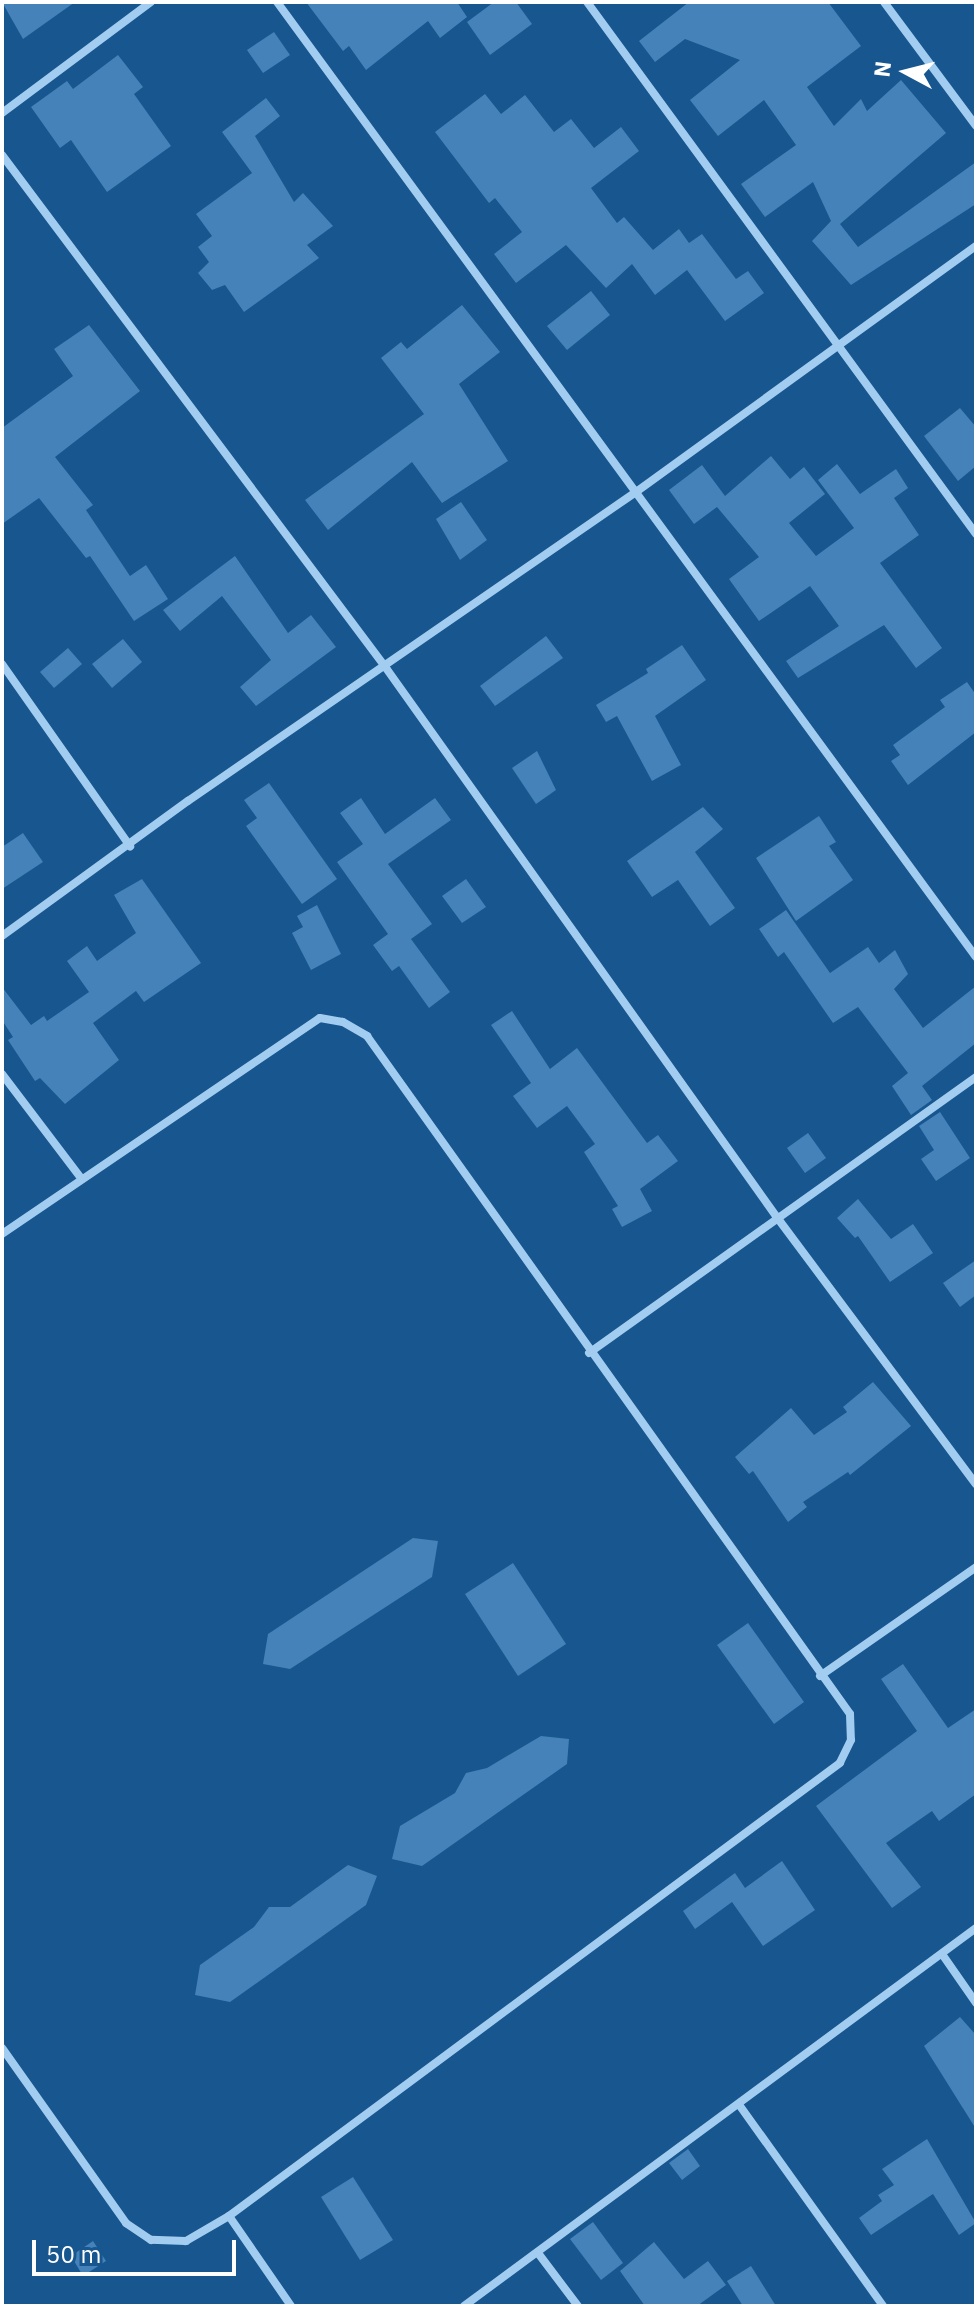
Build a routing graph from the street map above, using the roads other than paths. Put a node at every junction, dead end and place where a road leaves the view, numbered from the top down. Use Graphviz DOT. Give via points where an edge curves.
graph roads {
  1 [pos="151,2"];
  2 [pos="277,2"];
  3 [pos="587,2"];
  4 [pos="884,2"];
  5 [pos="2,113"];
  6 [pos="976,126"];
  7 [pos="2,155"];
  8 [pos="976,246"];
  9 [pos="841,346"];
  10 [pos="636,492"];
  11 [pos="976,534"];
  12 [pos="2,664"];
  13 [pos="386,668"];
  14 [pos="130,846"];
  15 [pos="2,936"];
  16 [pos="976,957"];
  17 [pos="2,1074"];
  18 [pos="976,1077"];
  19 [pos="81,1178"];
  20 [pos="776,1216"];
  21 [pos="2,1234"];
  22 [pos="589,1353"];
  23 [pos="976,1484"];
  24 [pos="976,1567"];
  25 [pos="820,1676"];
  26 [pos="976,1928"];
  27 [pos="942,1954"];
  28 [pos="976,2003"];
  29 [pos="2,2048"];
  30 [pos="740,2106"];
  31 [pos="229,2216"];
  32 [pos="538,2253"];
  33 [pos="291,2306"];
  34 [pos="464,2306"];
  35 [pos="578,2306"];
  36 [pos="883,2306"];
  1 -- 5 [label="street"];
  2 -- 10 [label="street"];
  3 -- 9 [label="street"];
  4 -- 6 [label="street"];
  7 -- 13 [label="street"];
  8 -- 9 [label="street"];
  9 -- 10 [label="street"];
  9 -- 11 [label="street"];
  10 -- 13 [label="street"];
  10 -- 16 [label="street"];
  12 -- 14 [label="street"];
  13 -- 14 [label="street"];
  13 -- 20 [label="street"];
  14 -- 15 [label="street"];
  17 -- 19 [label="street"];
  18 -- 20 [label="street"];
  19 -- 21 [label="street"];
  19 -- 22 [label="street" via="320,1018 343,1022 367,1036"];
  20 -- 22 [label="street"];
  20 -- 23 [label="street"];
  22 -- 25 [label="street"];
  24 -- 25 [label="street"];
  25 -- 31 [label="street" via="850,1714 851,1740 840,1763"];
  26 -- 27 [label="street"];
  27 -- 28 [label="street"];
  27 -- 30 [label="street"];
  29 -- 31 [label="street" via="126,2223 151,2240 186,2241"];
  30 -- 32 [label="street"];
  30 -- 36 [label="street"];
  31 -- 33 [label="street"];
  32 -- 34 [label="street"];
  32 -- 35 [label="street"];
}
